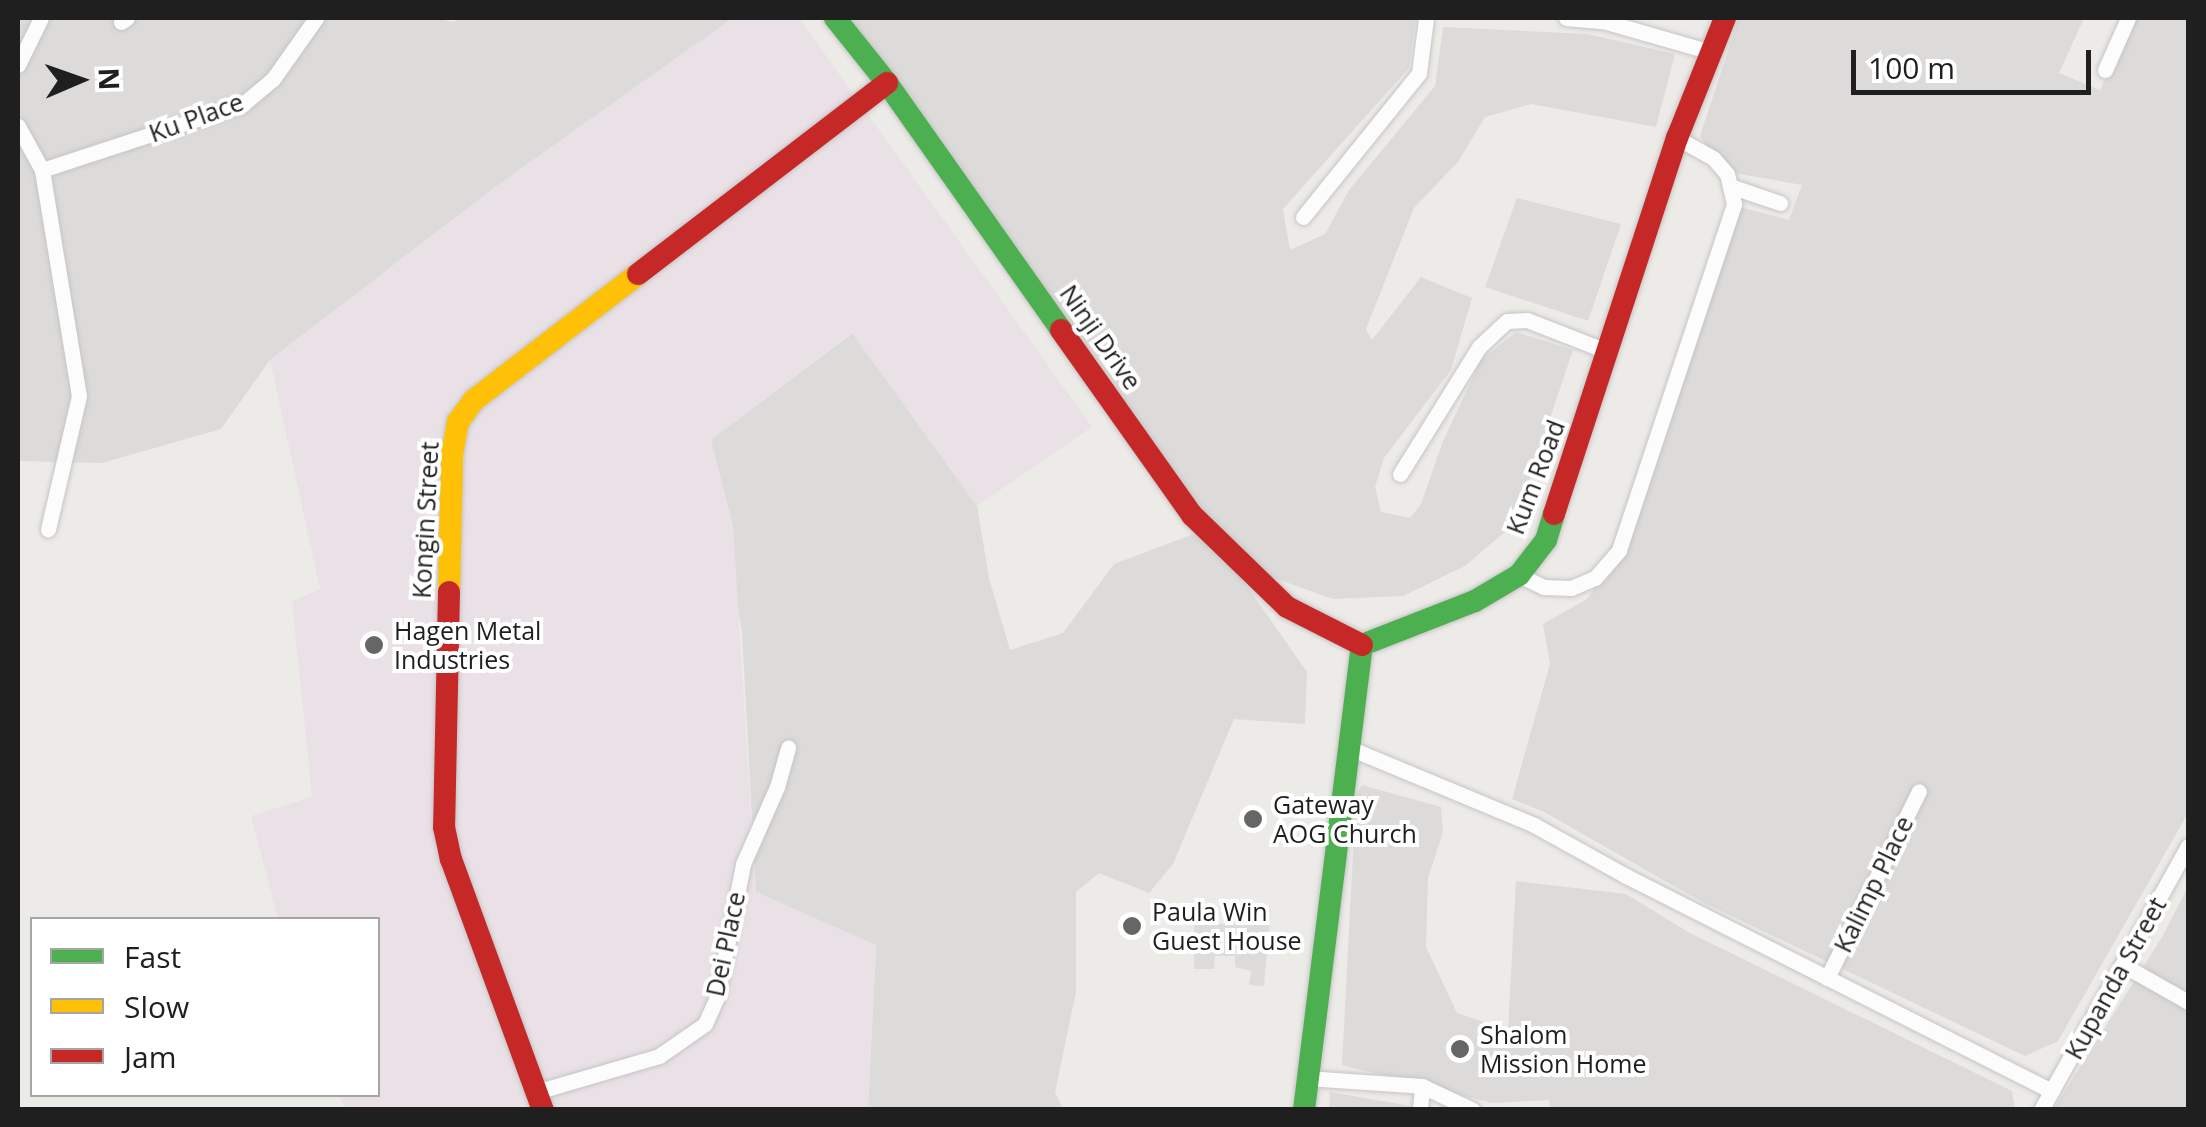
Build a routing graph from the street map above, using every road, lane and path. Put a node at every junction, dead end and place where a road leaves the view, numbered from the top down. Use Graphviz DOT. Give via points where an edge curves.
graph roads {
  1 [pos="41,18"];
  2 [pos="316,18"];
  3 [pos="835,18"];
  4 [pos="1426,18"];
  5 [pos="1566,18"];
  6 [pos="1725,18"];
  7 [pos="2128,18"];
  8 [pos="1711,52"];
  9 [pos="18,65"];
  10 [pos="2104,70"];
  11 [pos="887,83"];
  12 [pos="18,126"];
  13 [pos="1676,138"];
  14 [pos="42,170"];
  15 [pos="1730,186"];
  16 [pos="1780,203"];
  17 [pos="1302,217"];
  18 [pos="1610,352"];
  19 [pos="1400,474"];
  20 [pos="48,529"];
  21 [pos="1518,575"];
  22 [pos="1362,646"];
  23 [pos="788,748"];
  24 [pos="1346,748"];
  25 [pos="1918,791"];
  26 [pos="2188,846"];
  27 [pos="2123,964"];
  28 [pos="1826,978"];
  29 [pos="2188,1002"];
  30 [pos="1306,1078"];
  31 [pos="1422,1086"];
  32 [pos="2052,1091"];
  33 [pos="540,1101"];
  34 [pos="1304,1110"];
  35 [pos="1420,1110"];
  36 [pos="1473,1110"];
  37 [pos="2041,1110"];
  1 -- 9 [label="street"];
  2 -- 14 [label="street, Ku Place" via="273,79 244,104"];
  3 -- 11 [label="street, Ninji Drive"];
  4 -- 17 [label="street" via="1419,73"];
  5 -- 8 [label="street" via="1603,21"];
  6 -- 8 [label="street, Kum Road"];
  7 -- 10 [label="street"];
  8 -- 13 [label="street, Kum Road"];
  11 -- 22 [label="street, Ninji Drive" via="1192,514 1287,607"];
  11 -- 33 [label="street, Kongin Street" via="474,400 458,422 444,827"];
  12 -- 14 [label="street"];
  13 -- 15 [label="street" via="1713,158"];
  13 -- 18 [label="street, Kum Road"];
  14 -- 20 [label="street" via="79,396"];
  15 -- 16 [label="street"];
  15 -- 21 [label="street" via="1734,204 1618,550 1595,578 1571,588 1544,587"];
  18 -- 19 [label="street" via="1527,320 1507,321 1479,347"];
  18 -- 21 [label="street, Kum Road" via="1546,540"];
  21 -- 22 [label="street, Kum Road" via="1437,620"];
  22 -- 24 [label="street"];
  23 -- 33 [label="street, Dei Place" via="742,864 717,997 705,1024 659,1056"];
  24 -- 28 [label="street" via="1534,825"];
  24 -- 30 [label="street"];
  25 -- 28 [label="street, Kalimp Place"];
  26 -- 27 [label="street, Kupanda Street"];
  27 -- 29 [label="street"];
  27 -- 32 [label="street, Kupanda Street"];
  28 -- 32 [label="street"];
  30 -- 31 [label="street"];
  30 -- 34 [label="street"];
  31 -- 35 [label="street"];
  31 -- 36 [label="street"];
  32 -- 37 [label="street, Kupanda Street"];
}
